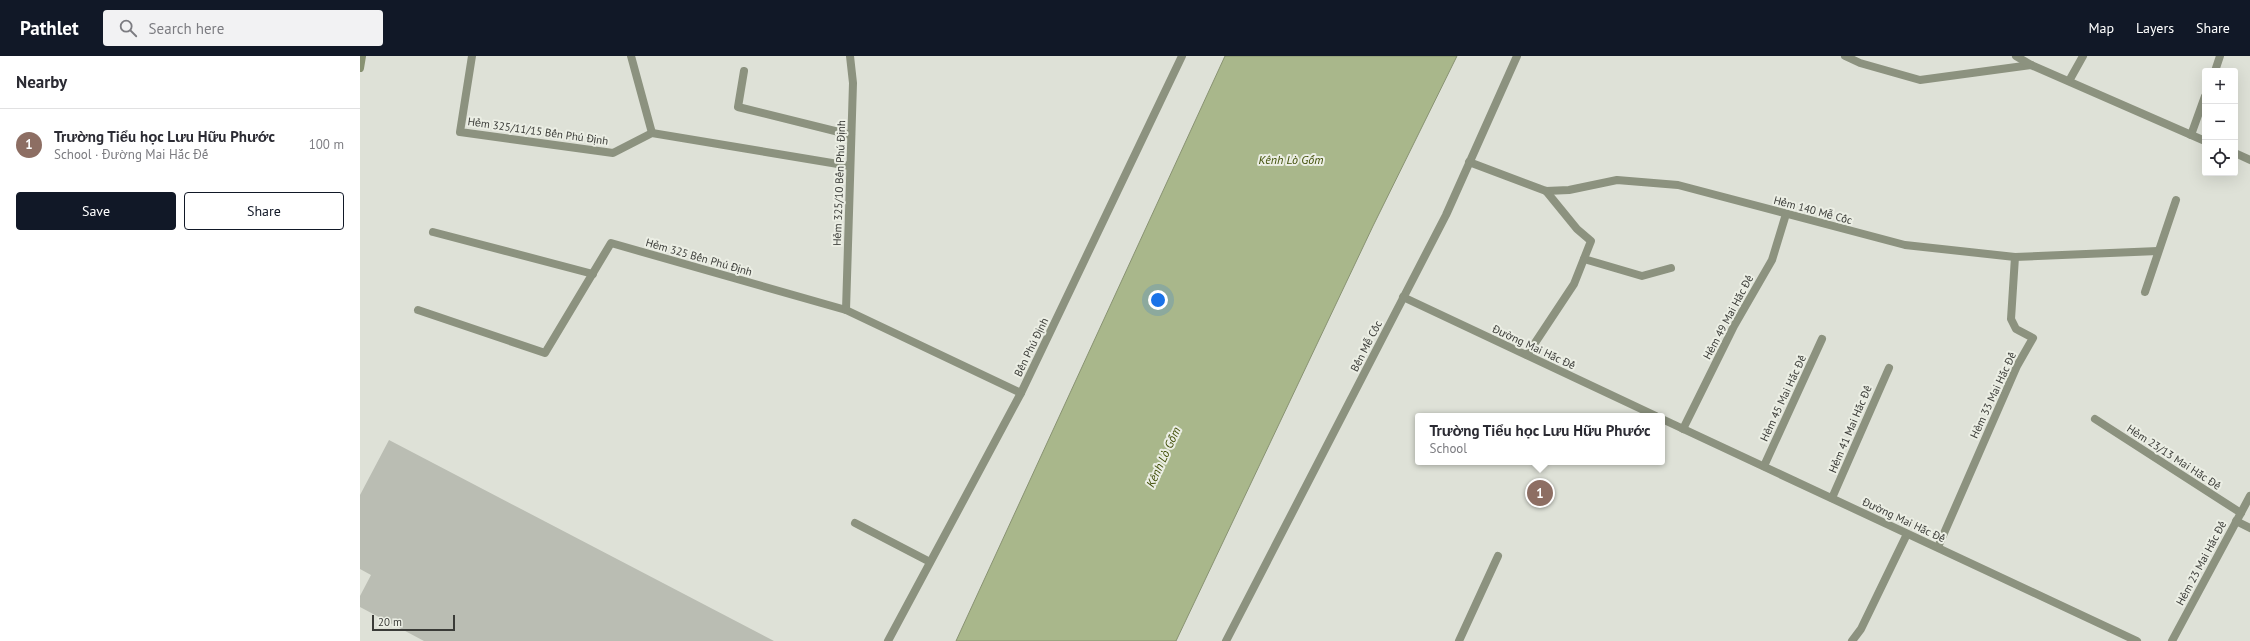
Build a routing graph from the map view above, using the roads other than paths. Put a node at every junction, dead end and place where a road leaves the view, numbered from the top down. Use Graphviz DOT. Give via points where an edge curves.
graph roads {
  1 [pos="472,56"];
  2 [pos="631,56"];
  3 [pos="850,56"];
  4 [pos="1182,56"];
  5 [pos="1517,56"];
  6 [pos="1845,56"];
  7 [pos="2016,56"];
  8 [pos="2083,56"];
  9 [pos="2220,56"];
  10 [pos="2031,65"];
  11 [pos="2216,68"];
  12 [pos="744,71"];
  13 [pos="2068,81"];
  14 [pos="2202,104"];
  15 [pos="652,133"];
  16 [pos="851,135"];
  17 [pos="2190,135"];
  18 [pos="2202,140"];
  19 [pos="2238,154"];
  20 [pos="2250,160"];
  21 [pos="1469,162"];
  22 [pos="850,166"];
  23 [pos="1546,191"];
  24 [pos="2176,200"];
  25 [pos="1786,214"];
  26 [pos="433,232"];
  27 [pos="2158,251"];
  28 [pos="2015,257"];
  29 [pos="1584,259"];
  30 [pos="1671,268"];
  31 [pos="593,274"];
  32 [pos="2145,292"];
  33 [pos="1403,297"];
  34 [pos="418,310"];
  35 [pos="846,310"];
  36 [pos="1822,339"];
  37 [pos="1527,356"];
  38 [pos="1889,368"];
  39 [pos="1021,393"];
  40 [pos="1650,413"];
  41 [pos="2095,418"];
  42 [pos="1665,420"];
  43 [pos="1683,429"];
  44 [pos="1764,466"];
  45 [pos="2250,496"];
  46 [pos="1832,498"];
  47 [pos="2241,513"];
  48 [pos="2236,521"];
  49 [pos="854,523"];
  50 [pos="2250,528"];
  51 [pos="1907,534"];
  52 [pos="1938,547"];
  53 [pos="1498,556"];
  54 [pos="930,562"];
  55 [pos="888,641"];
  56 [pos="1226,641"];
  57 [pos="1459,641"];
  58 [pos="1852,641"];
  59 [pos="2137,641"];
  60 [pos="2172,641"];
  1 -- 15 [label="street, Hẻm 325/11/15 Bến Phú Định" via="460,132 613,153"];
  2 -- 15 [label="street"];
  3 -- 16 [label="street, Hẻm 325/10 Bến Phú Định" via="853,83"];
  4 -- 39 [label="street, Bến Phú Định"];
  5 -- 21 [label="street, Bến Mễ Cốc"];
  6 -- 10 [label="street" via="1860,63 1920,80"];
  7 -- 10 [label="street"];
  8 -- 13 [label="street"];
  9 -- 11 [label="street"];
  10 -- 13 [label="street"];
  12 -- 16 [label="street" via="738,107"];
  13 -- 17 [label="street"];
  14 -- 17 [label="street"];
  15 -- 22 [label="street"];
  16 -- 22 [label="street, Hẻm 325/10 Bến Phú Định"];
  17 -- 18 [label="street"];
  19 -- 20 [label="street"];
  21 -- 23 [label="street, Hẻm 140 Mễ Cốc"];
  21 -- 33 [label="street, Bến Mễ Cốc" via="1446,215"];
  22 -- 35 [label="street, Hẻm 325/10 Bến Phú Định"];
  23 -- 25 [label="street, Hẻm 140 Mễ Cốc" via="1569,190 1617,180 1678,185"];
  23 -- 29 [label="street" via="1577,229 1591,241"];
  24 -- 27 [label="street"];
  25 -- 28 [label="street, Hẻm 140 Mễ Cốc" via="1904,245"];
  25 -- 43 [label="street, Hẻm 49 Mai Hắc Đế" via="1772,260 1734,326"];
  26 -- 31 [label="street"];
  27 -- 28 [label="street, Hẻm 140 Mễ Cốc"];
  27 -- 32 [label="street"];
  28 -- 52 [label="street, Hẻm 33 Mai Hắc Đế" via="2011,319 2016,329 2033,338 2017,366"];
  29 -- 30 [label="street" via="1642,276"];
  29 -- 37 [label="street" via="1574,284"];
  31 -- 34 [label="street, Hẻm 325 Bến Phú Định" via="545,353"];
  31 -- 35 [label="street, Hẻm 325 Bến Phú Định" via="612,243"];
  33 -- 37 [label="street, Đường Mai Hắc Đế"];
  33 -- 56 [label="street, Bến Mễ Cốc"];
  35 -- 39 [label="street, Hẻm 325 Bến Phú Định"];
  36 -- 44 [label="street, Hẻm 45 Mai Hắc Đế"];
  37 -- 40 [label="street, Đường Mai Hắc Đế"];
  38 -- 46 [label="street, Hẻm 41 Mai Hắc Đế"];
  39 -- 54 [label="street, Bến Phú Định"];
  41 -- 47 [label="street, Hẻm 23/13 Mai Hắc Đế"];
  42 -- 43 [label="street, Đường Mai Hắc Đế"];
  43 -- 44 [label="street, Đường Mai Hắc Đế"];
  44 -- 46 [label="street, Đường Mai Hắc Đế"];
  45 -- 47 [label="street, Hẻm 23 Mai Hắc Đế"];
  46 -- 51 [label="street, Đường Mai Hắc Đế"];
  47 -- 48 [label="street, Hẻm 23 Mai Hắc Đế"];
  48 -- 50 [label="street"];
  48 -- 60 [label="street, Hẻm 23 Mai Hắc Đế"];
  49 -- 54 [label="street"];
  51 -- 52 [label="street, Đường Mai Hắc Đế"];
  51 -- 58 [label="street" via="1861,629"];
  52 -- 59 [label="street, Đường Mai Hắc Đế"];
  53 -- 57 [label="street"];
  54 -- 55 [label="street, Bến Phú Định"];
}
